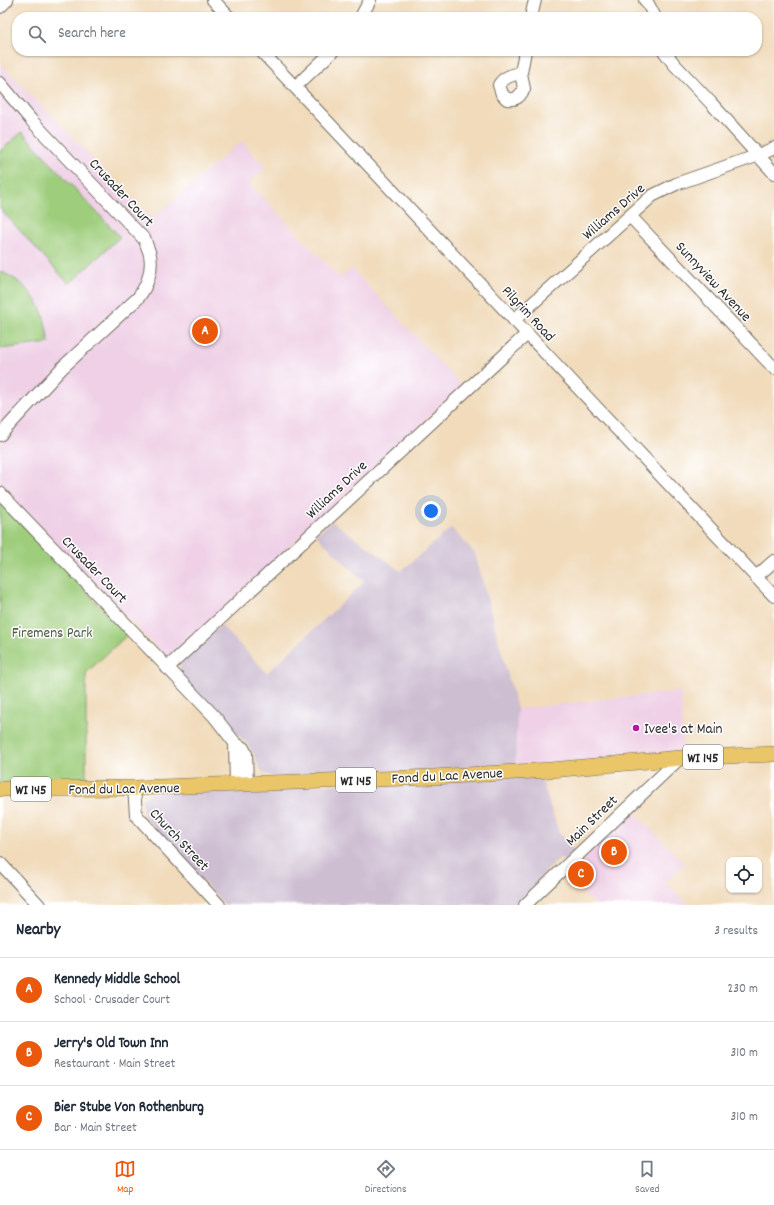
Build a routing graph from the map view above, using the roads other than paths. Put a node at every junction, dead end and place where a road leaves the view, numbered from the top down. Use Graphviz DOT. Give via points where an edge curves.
graph roads {
  1 [pos="7,0"];
  2 [pos="213,0"];
  3 [pos="370,0"];
  4 [pos="535,0"];
  5 [pos="645,0"];
  6 [pos="0,7"];
  7 [pos="224,12"];
  8 [pos="363,12"];
  9 [pos="533,12"];
  10 [pos="652,12"];
  11 [pos="266,56"];
  12 [pos="328,56"];
  13 [pos="524,56"];
  14 [pos="668,56"];
  15 [pos="521,73"];
  16 [pos="0,83"];
  17 [pos="295,87"];
  18 [pos="774,148"];
  19 [pos="759,156"];
  20 [pos="774,173"];
  21 [pos="630,216"];
  22 [pos="514,320"];
  23 [pos="527,334"];
  24 [pos="774,368"];
  25 [pos="0,435"];
  26 [pos="0,493"];
  27 [pos="774,560"];
  28 [pos="756,577"];
  29 [pos="774,596"];
  30 [pos="167,668"];
  31 [pos="774,754"];
  32 [pos="680,758"];
  33 [pos="241,784"];
  34 [pos="134,788"];
  35 [pos="0,789"];
  36 [pos="0,863"];
  37 [pos="39,905"];
  38 [pos="219,905"];
  39 [pos="525,905"];
  1 -- 6 [label="street"];
  2 -- 7 [label="street"];
  3 -- 8 [label="street"];
  4 -- 9 [label="street"];
  5 -- 10 [label="street"];
  11 -- 17 [label="street, Pilgrim Road"];
  12 -- 17 [label="street"];
  13 -- 15 [label="street"];
  14 -- 19 [label="street"];
  16 -- 25 [label="street, Crusader Court" via="31,120 145,240 150,255 150,271 145,289 138,298 63,367"];
  17 -- 22 [label="street, Pilgrim Road"];
  18 -- 19 [label="street, Williams Drive"];
  19 -- 20 [label="street"];
  19 -- 21 [label="street, Williams Drive" via="676,184 652,196"];
  21 -- 22 [label="street, Williams Drive"];
  21 -- 24 [label="street, Sunnyview Avenue"];
  22 -- 23 [label="street, Pilgrim Road"];
  23 -- 28 [label="street, Pilgrim Road"];
  23 -- 30 [label="street, Williams Drive"];
  26 -- 30 [label="street, Crusader Court"];
  27 -- 28 [label="street"];
  28 -- 29 [label="street, Pilgrim Road"];
  30 -- 33 [label="street, Crusader Court" via="214,716 235,743"];
  31 -- 32 [label="main road, Fond du Lac Avenue / WI 145"];
  32 -- 33 [label="main road, Fond du Lac Avenue / WI 145" via="551,770 433,777"];
  32 -- 39 [label="street, Main Street"];
  33 -- 34 [label="main road, Fond du Lac Avenue / WI 145"];
  34 -- 35 [label="main road, Fond du Lac Avenue / WI 145"];
  34 -- 38 [label="street, Church Street" via="136,815"];
  36 -- 37 [label="street"];
}
